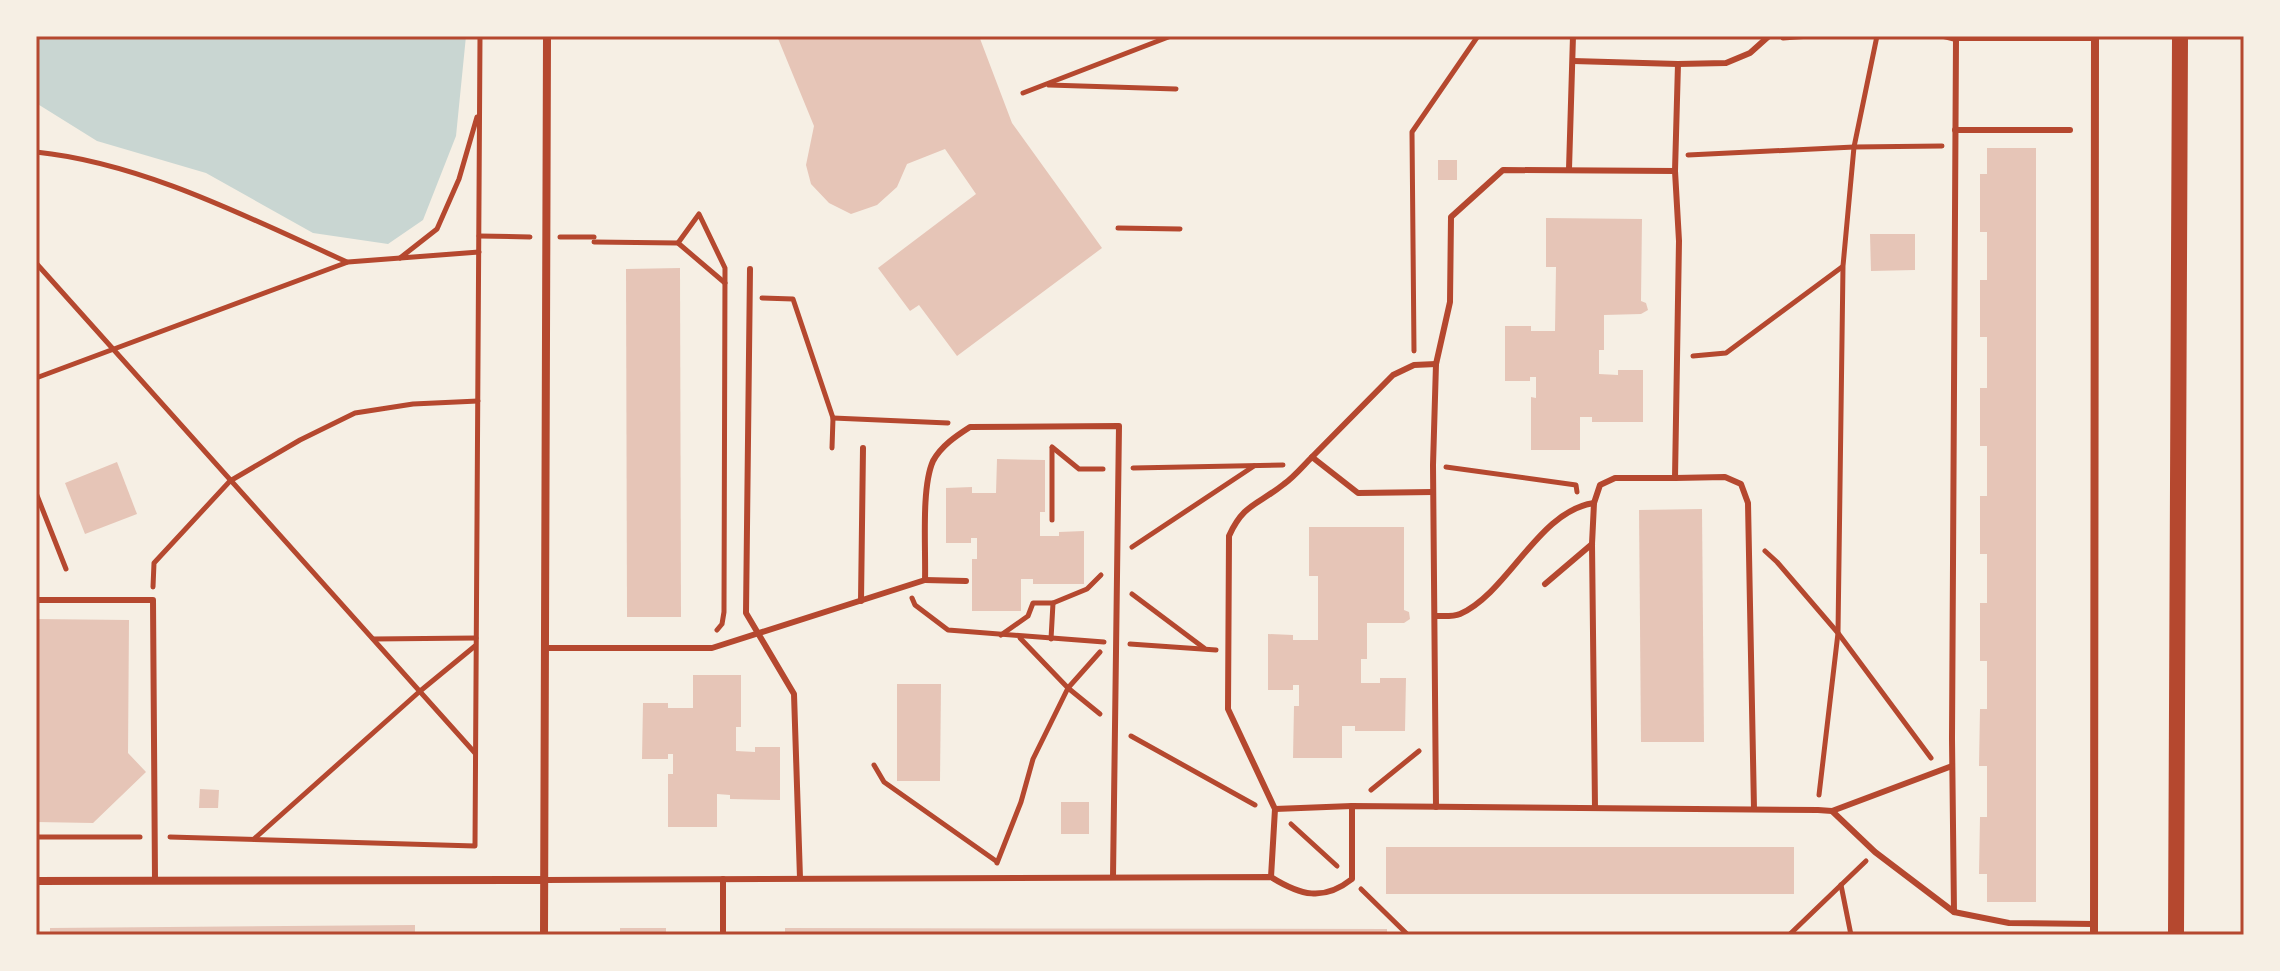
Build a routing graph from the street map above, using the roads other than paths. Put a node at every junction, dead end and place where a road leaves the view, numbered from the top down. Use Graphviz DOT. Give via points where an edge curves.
graph roads {
  1 [pos="547,36"];
  2 [pos="1573,36"];
  3 [pos="1769,36"];
  4 [pos="1944,36"];
  5 [pos="2180,36"];
  6 [pos="2095,37"];
  7 [pos="1956,38"];
  8 [pos="1573,61"];
  9 [pos="1678,64"];
  10 [pos="1955,130"];
  11 [pos="2070,130"];
  12 [pos="1569,169"];
  13 [pos="1675,171"];
  14 [pos="750,269"];
  15 [pos="1436,364"];
  16 [pos="863,448"];
  17 [pos="1312,457"];
  18 [pos="1675,478"];
  19 [pos="1433,492"];
  20 [pos="1594,503"];
  21 [pos="1592,544"];
  22 [pos="925,580"];
  23 [pos="966,581"];
  24 [pos="1545,584"];
  25 [pos="36,600"];
  26 [pos="861,601"];
  27 [pos="1435,616"];
  28 [pos="759,635"];
  29 [pos="545,648"];
  30 [pos="1952,766"];
  31 [pos="1352,806"];
  32 [pos="1436,807"];
  33 [pos="1595,808"];
  34 [pos="1275,809"];
  35 [pos="1754,809"];
  36 [pos="1832,811"];
  37 [pos="1113,877"];
  38 [pos="1271,877"];
  39 [pos="800,878"];
  40 [pos="155,879"];
  41 [pos="723,879"];
  42 [pos="544,880"];
  43 [pos="36,881"];
  44 [pos="1954,912"];
  45 [pos="2009,923"];
  46 [pos="2094,924"];
  47 [pos="544,935"];
  48 [pos="723,935"];
  49 [pos="2009,935"];
  50 [pos="2094,935"];
  51 [pos="2176,935"];
  1 -- 29 [label="street"];
  2 -- 8 [label="lane"];
  3 -- 9 [label="lane" via="1750,53 1726,63"];
  4 -- 7 [label="lane"];
  5 -- 51 [label="main road"];
  6 -- 7 [label="lane"];
  6 -- 46 [label="street"];
  7 -- 10 [label="lane"];
  8 -- 9 [label="lane"];
  8 -- 12 [label="lane"];
  9 -- 13 [label="lane"];
  10 -- 11 [label="lane"];
  10 -- 30 [label="lane"];
  12 -- 13 [label="lane"];
  12 -- 15 [label="lane" via="1503,170 1451,217 1450,302"];
  13 -- 18 [label="lane"];
  14 -- 28 [label="lane" via="746,613"];
  15 -- 17 [label="lane" via="1414,365 1393,375"];
  15 -- 19 [label="lane"];
  16 -- 26 [label="lane"];
  17 -- 19 [label="lane" via="1358,493"];
  17 -- 34 [label="lane" via="1284,485 1237,517 1229,536 1228,709"];
  18 -- 20 [label="lane" via="1615,478 1600,485"];
  18 -- 35 [label="lane" via="1725,477 1741,484 1748,503"];
  19 -- 27 [label="lane"];
  20 -- 21 [label="lane"];
  20 -- 27 [label="lane" via="1579,505 1557,519 1478,602 1458,615"];
  21 -- 24 [label="lane"];
  21 -- 33 [label="lane"];
  22 -- 23 [label="lane"];
  22 -- 26 [label="lane"];
  22 -- 37 [label="lane" via="927,479 934,459 950,441 970,427 1119,426"];
  25 -- 40 [label="lane" via="153,600"];
  26 -- 28 [label="lane"];
  27 -- 32 [label="lane"];
  28 -- 29 [label="lane" via="712,648"];
  28 -- 39 [label="lane" via="794,694"];
  29 -- 42 [label="street"];
  30 -- 36 [label="lane"];
  30 -- 44 [label="lane"];
  31 -- 32 [label="lane"];
  31 -- 34 [label="lane"];
  31 -- 38 [label="lane" via="1352,879 1337,890 1309,895"];
  32 -- 33 [label="lane"];
  33 -- 35 [label="lane"];
  34 -- 38 [label="lane"];
  35 -- 36 [label="lane"];
  36 -- 44 [label="lane" via="1875,852"];
  37 -- 38 [label="lane"];
  37 -- 39 [label="lane"];
  39 -- 41 [label="lane"];
  40 -- 42 [label="street"];
  40 -- 43 [label="street"];
  41 -- 42 [label="lane"];
  41 -- 48 [label="lane"];
  42 -- 47 [label="street"];
  44 -- 45 [label="lane"];
  45 -- 46 [label="lane"];
  45 -- 49 [label="lane"];
  46 -- 50 [label="street"];
}
